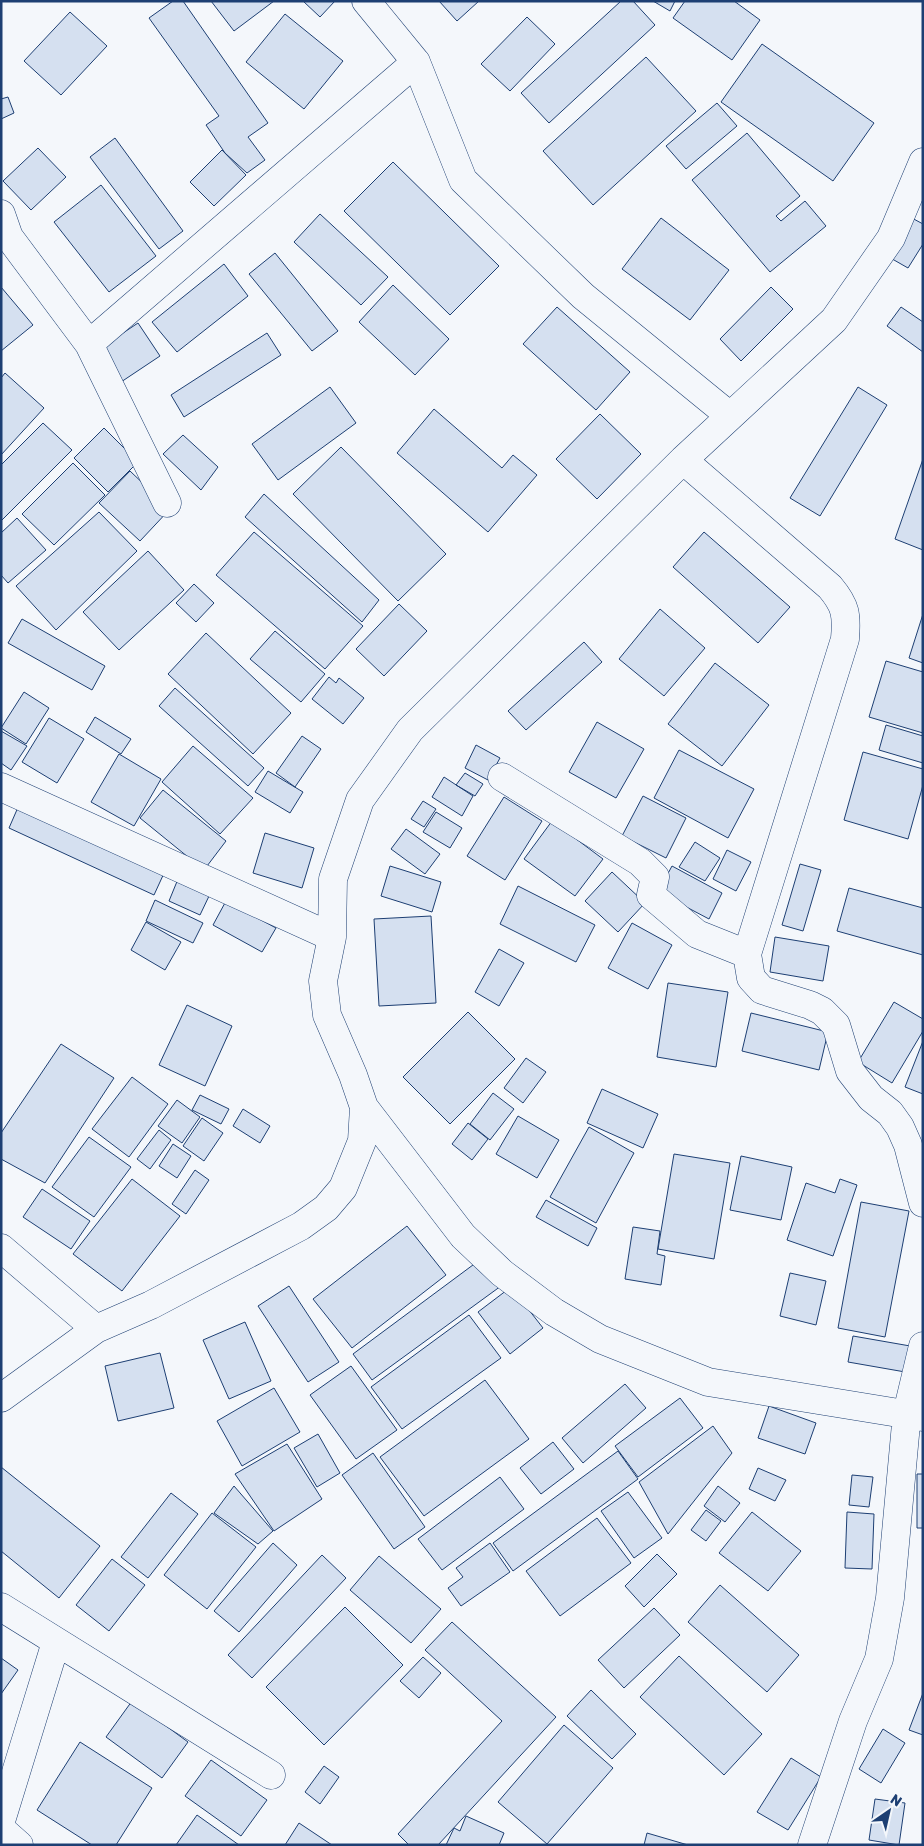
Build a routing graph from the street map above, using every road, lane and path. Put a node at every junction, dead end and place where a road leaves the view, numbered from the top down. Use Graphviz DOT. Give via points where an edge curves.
graph roads {
  1 [pos="366,1"];
  2 [pos="416,62"];
  3 [pos="923,162"];
  4 [pos="4,232"];
  5 [pos="89,344"];
  6 [pos="730,416"];
  7 [pos="683,460"];
  8 [pos="167,503"];
  9 [pos="502,777"];
  10 [pos="1,787"];
  11 [pos="332,937"];
  12 [pos="747,954"];
  13 [pos="364,1108"];
  14 [pos="923,1203"];
  15 [pos="1,1248"];
  16 [pos="96,1329"];
  17 [pos="923,1346"];
  18 [pos="1,1398"];
  19 [pos="915,1415"];
  20 [pos="1,1607"];
  21 [pos="56,1642"];
  22 [pos="271,1775"];
  23 [pos="1,1821"];
  24 [pos="1,1829"];
  25 [pos="19,1845"];
  26 [pos="812,1845"];
  1 -- 2 [label="street"];
  2 -- 5 [label="street"];
  2 -- 6 [label="street" via="463,180 583,296"];
  3 -- 6 [label="street" via="891,238 834,320"];
  4 -- 5 [label="street"];
  5 -- 8 [label="street"];
  6 -- 7 [label="street"];
  7 -- 11 [label="street" via="410,730 360,800 334,879"];
  7 -- 12 [label="street" via="830,587 842,602 846,620 845,639"];
  9 -- 12 [label="street" via="640,862 655,877 652,895 698,934"];
  10 -- 11 [label="street"];
  11 -- 13 [label="street" via="324,981 327,1015"];
  12 -- 14 [label="street" via="751,978 762,990 810,1005 836,1024 850,1071 870,1098 890,1113 900,1127"];
  13 -- 16 [label="street" via="362,1141 354,1165 343,1188 326,1208 301,1226 151,1305"];
  13 -- 19 [label="street" via="464,1236 489,1261 554,1312 600,1339 708,1382"];
  15 -- 16 [label="street"];
  16 -- 18 [label="street"];
  17 -- 19 [label="street"];
  19 -- 26 [label="street" via="890,1598 878,1659 853,1721"];
  20 -- 21 [label="street"];
  21 -- 22 [label="street"];
  21 -- 23 [label="street"];
  24 -- 25 [label="street"];
}
